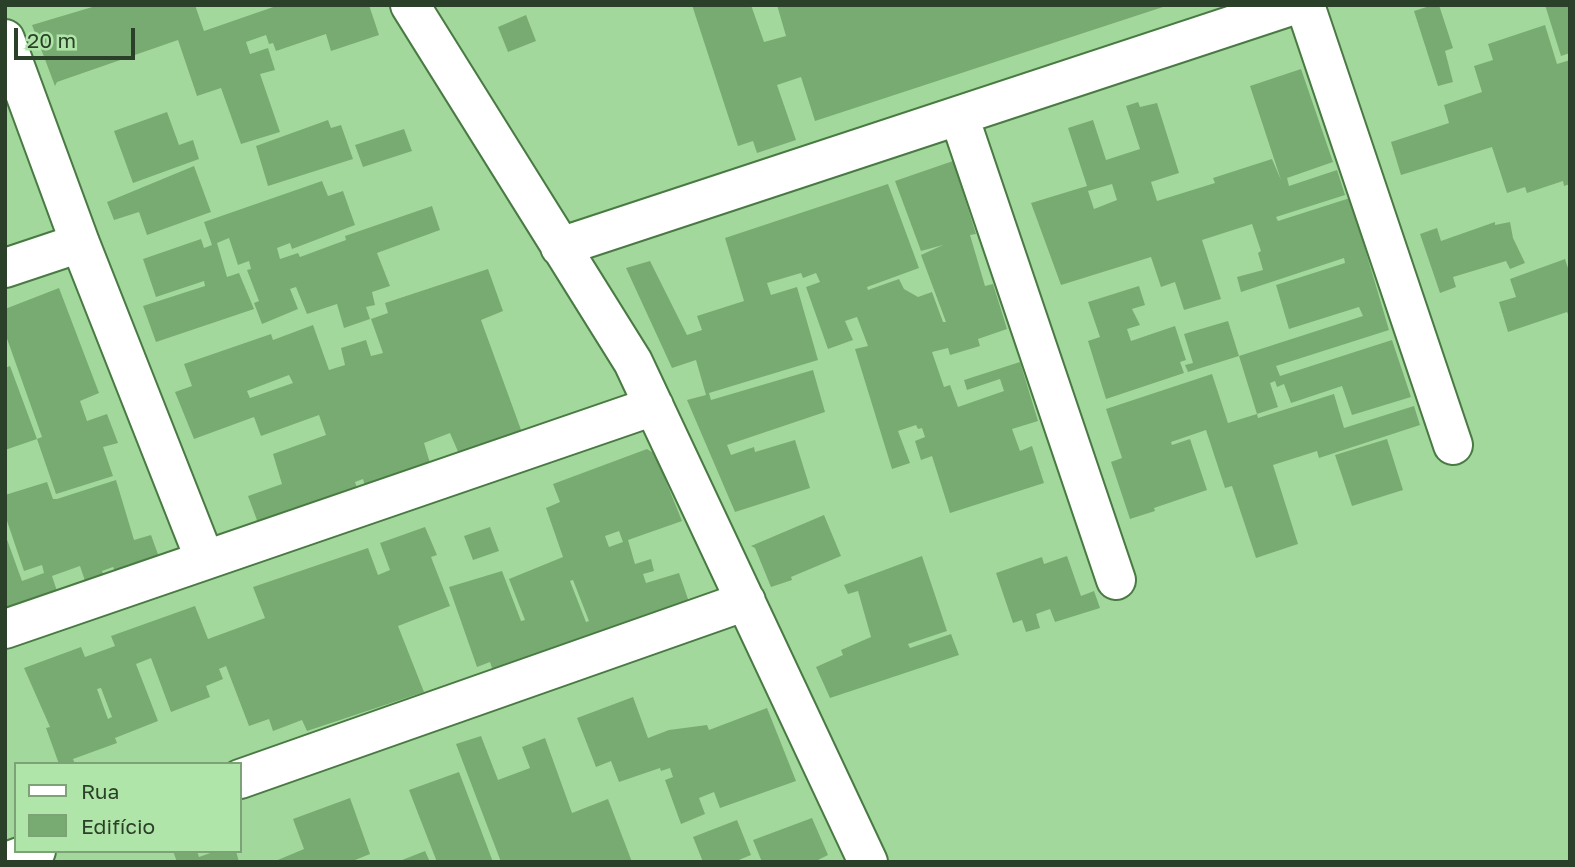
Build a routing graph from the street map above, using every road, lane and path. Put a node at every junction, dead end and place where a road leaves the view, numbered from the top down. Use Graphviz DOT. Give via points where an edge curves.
graph roads {
  1 [pos="410,5"];
  2 [pos="1294,5"];
  3 [pos="1305,5"];
  4 [pos="5,39"];
  5 [pos="959,116"];
  6 [pos="80,243"];
  7 [pos="560,247"];
  8 [pos="5,268"];
  9 [pos="654,406"];
  10 [pos="1453,445"];
  11 [pos="205,560"];
  12 [pos="1116,580"];
  13 [pos="746,601"];
  14 [pos="5,629"];
  15 [pos="242,778"];
  16 [pos="31,853"];
  17 [pos="6,862"];
  18 [pos="868,862"];
  1 -- 7 [label="street"];
  2 -- 5 [label="street"];
  3 -- 10 [label="street"];
  4 -- 6 [label="street"];
  5 -- 7 [label="street"];
  5 -- 12 [label="street"];
  6 -- 8 [label="street"];
  6 -- 11 [label="street"];
  7 -- 9 [label="street" via="633,362"];
  9 -- 11 [label="street"];
  9 -- 13 [label="street"];
  11 -- 14 [label="street"];
  13 -- 15 [label="street"];
  13 -- 18 [label="street"];
  16 -- 17 [label="street"];
}
